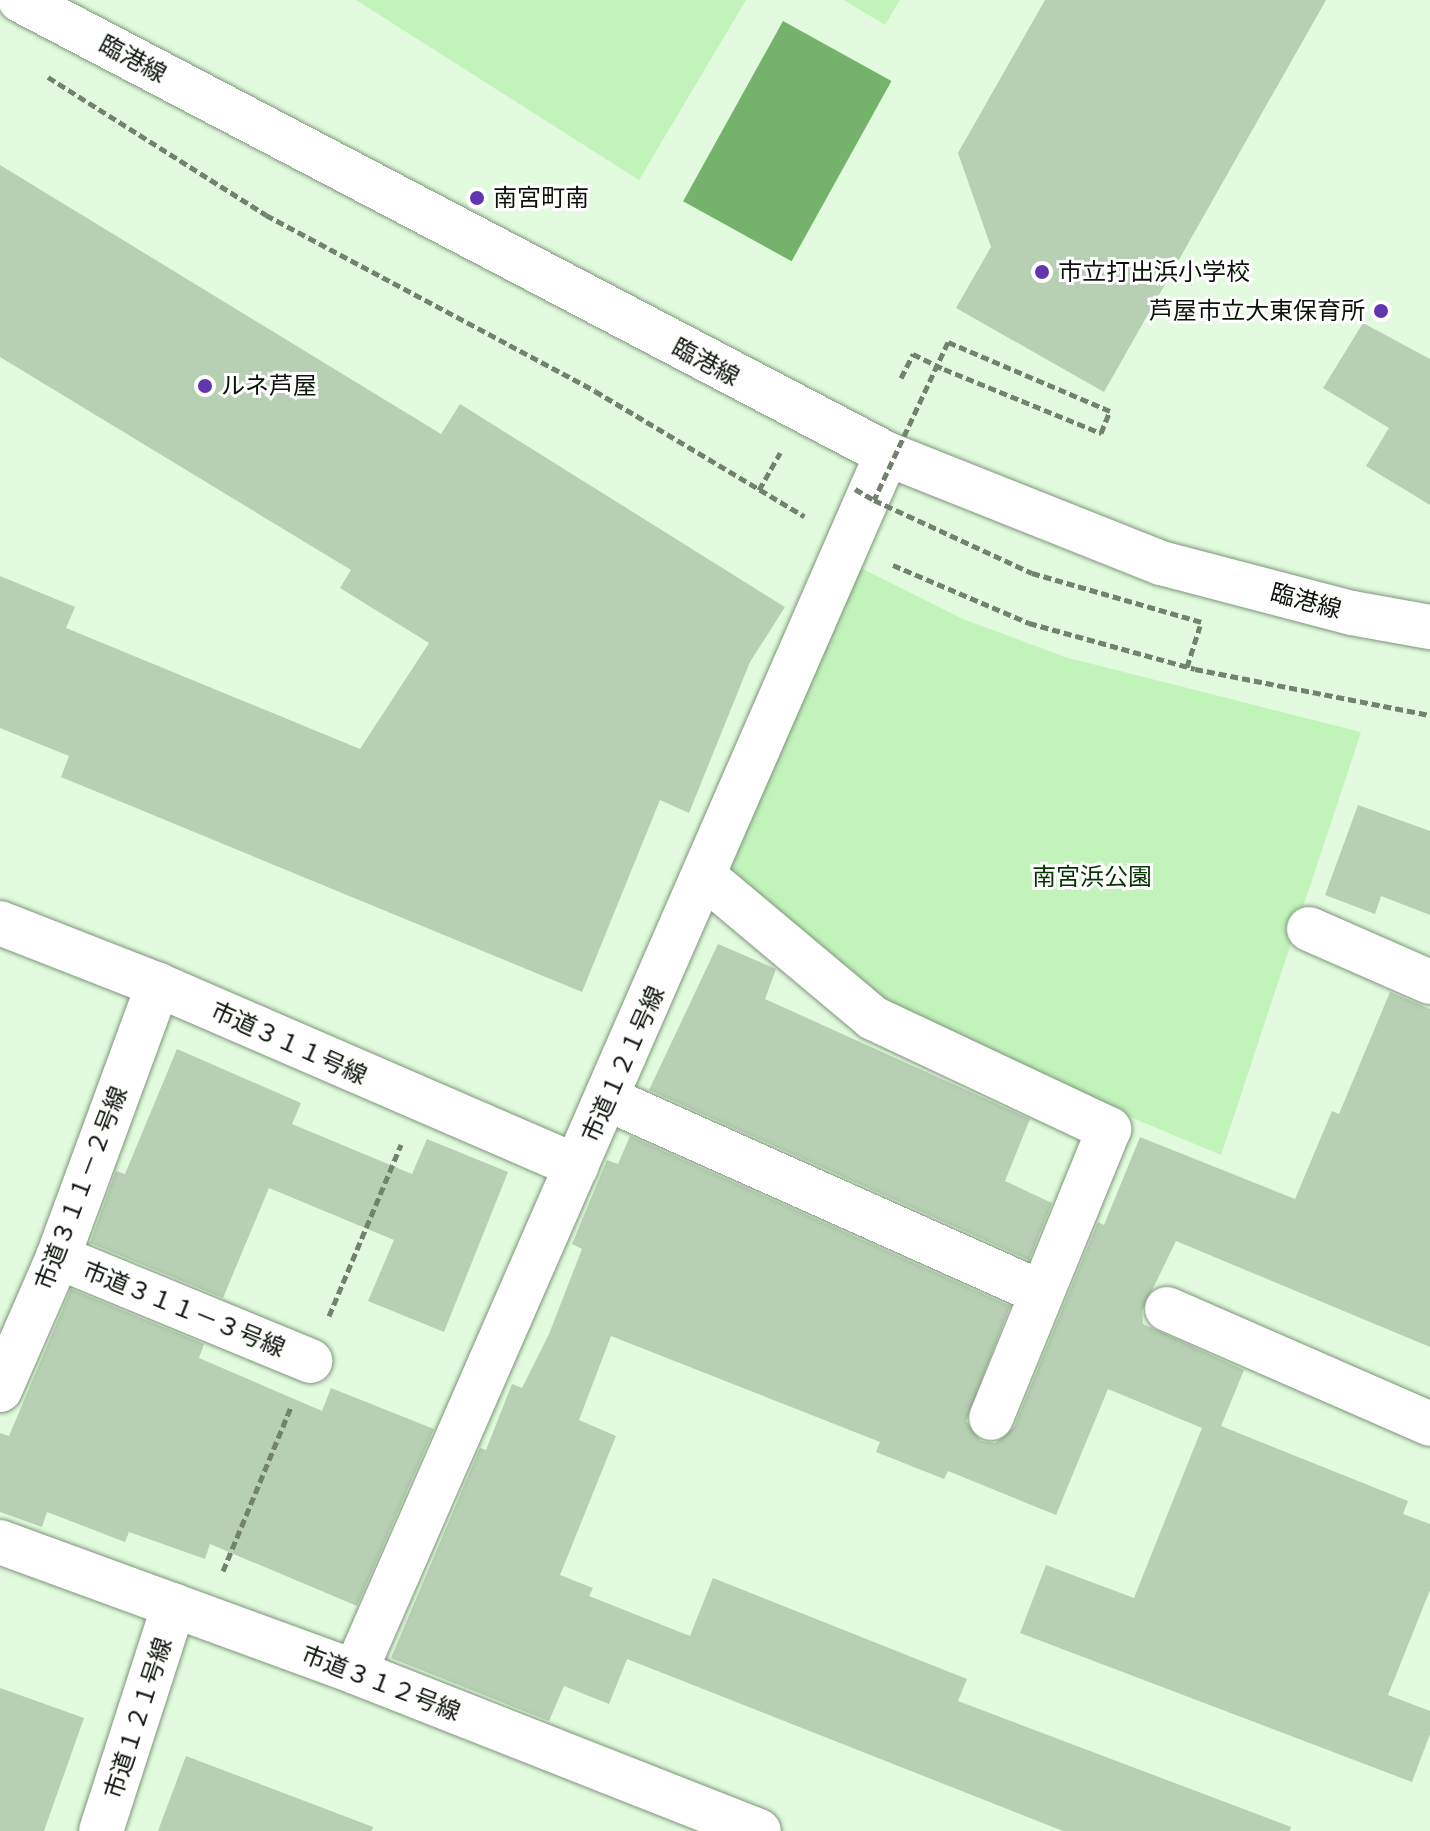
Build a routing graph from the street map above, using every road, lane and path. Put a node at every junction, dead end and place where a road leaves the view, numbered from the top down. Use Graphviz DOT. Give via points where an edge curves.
graph roads {
  1 [pos="20,0"];
  2 [pos="43,74"];
  3 [pos="901,378"];
  4 [pos="781,452"];
  5 [pos="887,454"];
  6 [pos="855,489"];
  7 [pos="759,490"];
  8 [pos="874,500"];
  9 [pos="848,543"];
  10 [pos="1430,627"];
  11 [pos="1187,667"];
  12 [pos="1430,715"];
  13 [pos="705,877"];
  14 [pos="0,923"];
  15 [pos="1309,929"];
  16 [pos="1430,982"];
  17 [pos="158,985"];
  18 [pos="608,1099"];
  19 [pos="577,1166"];
  20 [pos="58,1257"];
  21 [pos="1042,1293"];
  22 [pos="1167,1309"];
  23 [pos="310,1361"];
  24 [pos="0,1390"];
  25 [pos="991,1418"];
  26 [pos="1430,1424"];
  27 [pos="0,1542"];
  28 [pos="174,1605"];
  29 [pos="355,1672"];
  30 [pos="101,1831"];
  31 [pos="759,1831"];
  1 -- 5 [label="street, 臨港線"];
  2 -- 7 [label="path" via="266,215 595,391"];
  3 -- 8 [label="path, bridge" via="913,354 944,369 1101,433 1110,411 948,342"];
  4 -- 7 [label="path"];
  5 -- 9 [label="street, 市道１２１号線"];
  5 -- 10 [label="street, 臨港線" via="1161,563 1352,613"];
  6 -- 8 [label="path, bridge"];
  7 -- 9 [label="path"];
  8 -- 11 [label="path, bridge" via="1032,573 1202,622"];
  9 -- 11 [label="path" via="1029,623"];
  9 -- 13 [label="street, 市道１２１号線"];
  11 -- 12 [label="path"];
  13 -- 18 [label="street, 市道１２１号線"];
  13 -- 21 [label="street" via="873,1018 1109,1129"];
  14 -- 17 [label="street, 市道３１１号線"];
  15 -- 16 [label="street"];
  17 -- 19 [label="street, 市道３１１号線"];
  17 -- 20 [label="street, 市道３１１－２号線"];
  18 -- 19 [label="street, 市道１２１号線"];
  18 -- 21 [label="street"];
  19 -- 29 [label="street, 市道１２１号線"];
  20 -- 23 [label="street, 市道３１１－３号線"];
  20 -- 24 [label="street, 市道３１１－２号線"];
  21 -- 25 [label="street"];
  22 -- 26 [label="street"];
  27 -- 28 [label="street, 市道３１２号線"];
  28 -- 29 [label="street, 市道３１２号線"];
  28 -- 30 [label="street, 市道１２１号線"];
  29 -- 31 [label="street, 市道３１２号線"];
}
